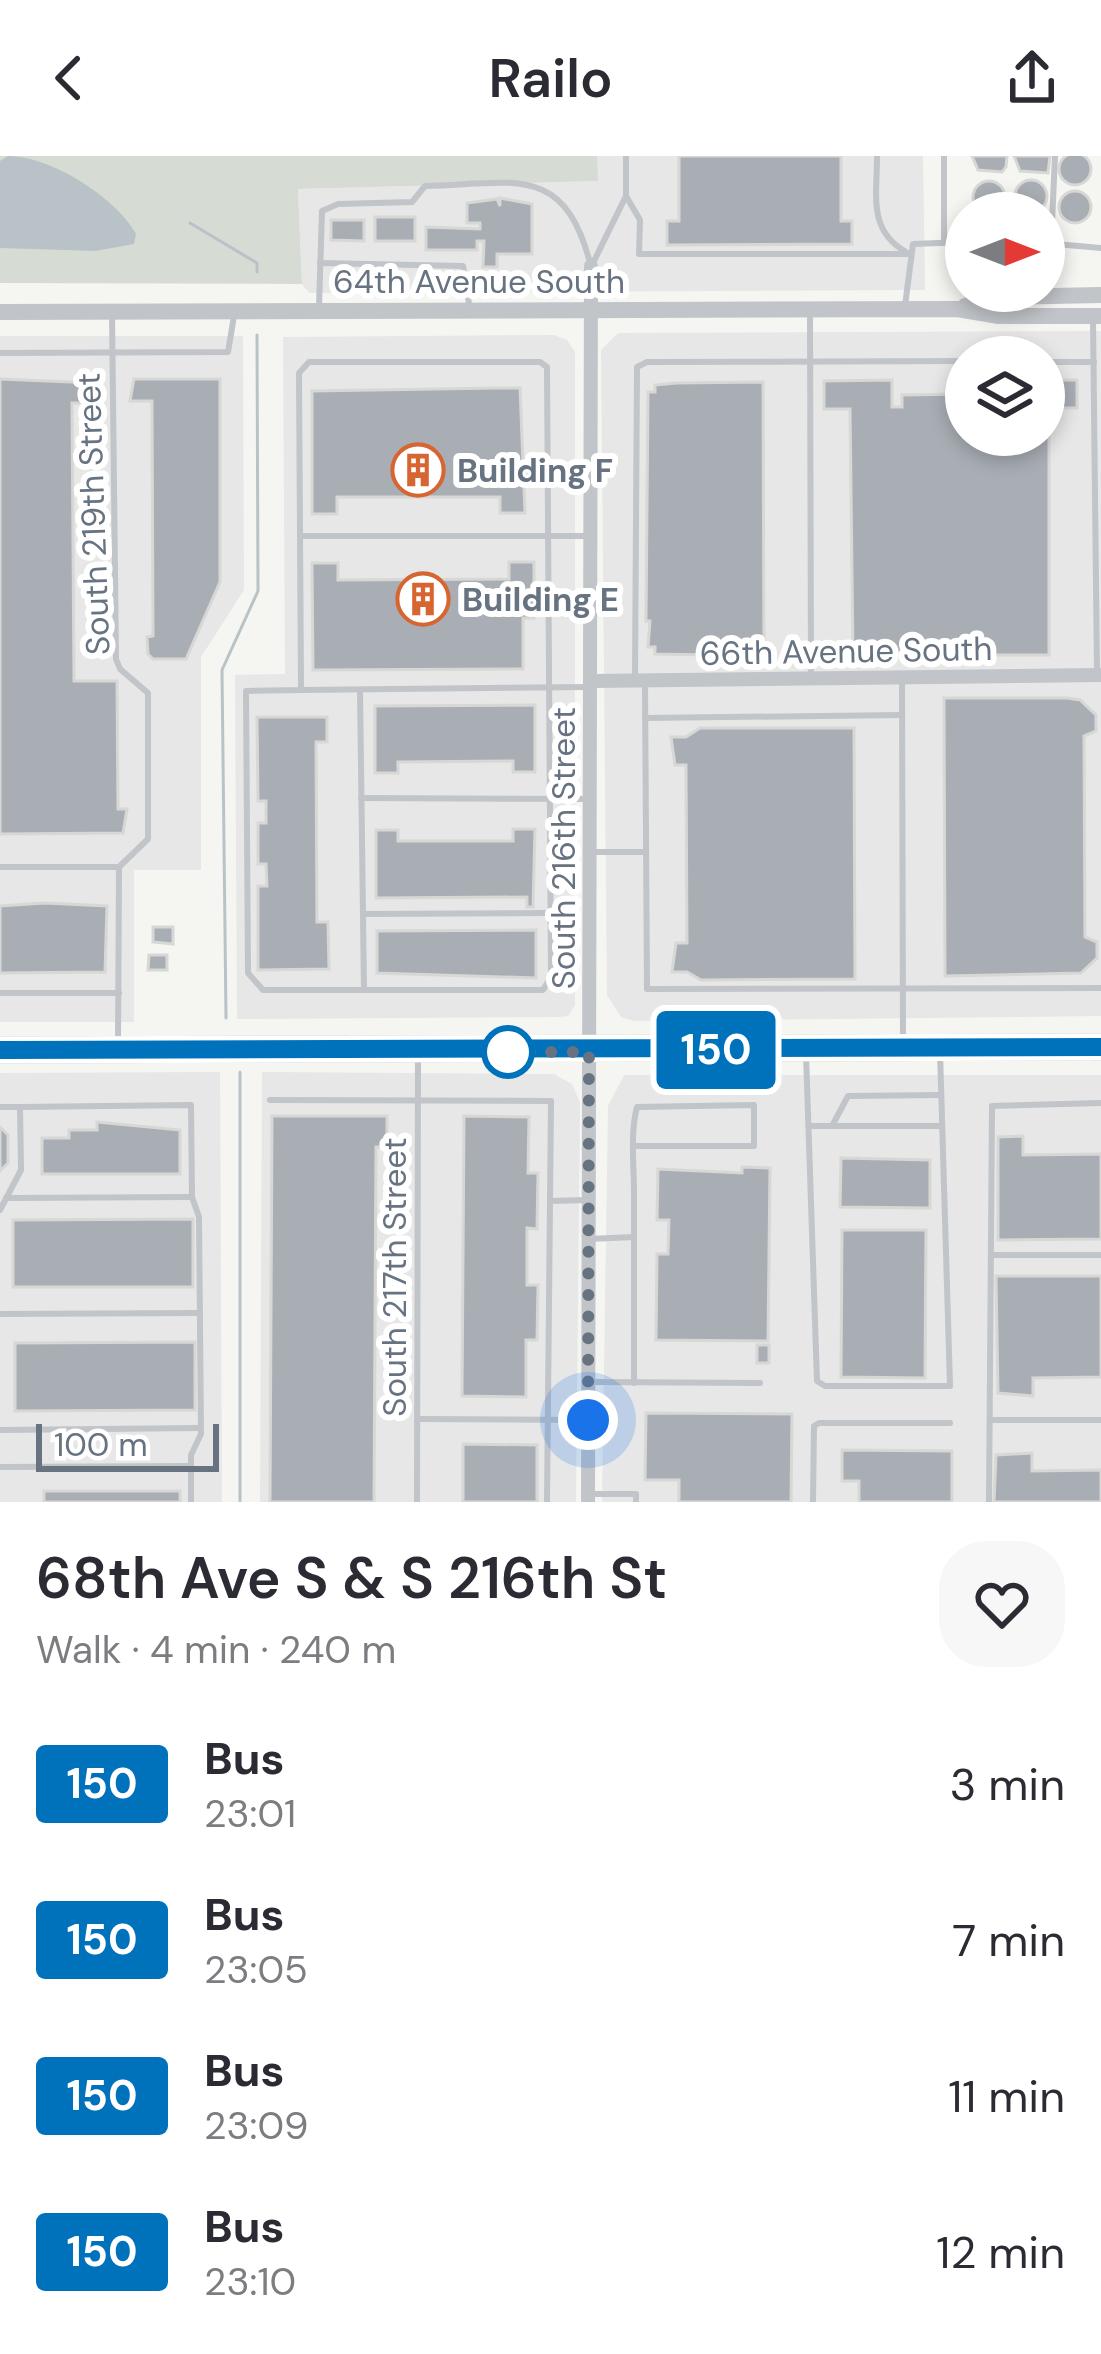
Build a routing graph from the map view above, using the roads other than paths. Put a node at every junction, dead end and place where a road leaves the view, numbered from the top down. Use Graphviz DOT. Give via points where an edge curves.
graph roads {
  1 [pos="626,156"];
  2 [pos="878,156"];
  3 [pos="944,156"];
  4 [pos="1055,156"];
  5 [pos="1052,192"];
  6 [pos="626,196"];
  7 [pos="944,242"];
  8 [pos="1065,245"];
  9 [pos="1101,248"];
  10 [pos="908,254"];
  11 [pos="320,263"];
  12 [pos="591,266"];
  13 [pos="1101,295"];
  14 [pos="1065,296"];
  15 [pos="905,309"];
  16 [pos="945,309"];
  17 [pos="810,310"];
  18 [pos="320,311"];
  19 [pos="0,312"];
  20 [pos="112,312"];
  21 [pos="234,312"];
  22 [pos="591,312"];
  23 [pos="975,312"];
  24 [pos="470,313"];
  25 [pos="1097,316"];
  26 [pos="113,352"];
  27 [pos="0,353"];
  28 [pos="810,361"];
  29 [pos="945,361"];
  30 [pos="1065,362"];
  31 [pos="1094,362"];
  32 [pos="300,536"];
  33 [pos="549,536"];
  34 [pos="591,536"];
  35 [pos="1099,675"];
  36 [pos="811,677"];
  37 [pos="902,677"];
  38 [pos="640,680"];
  39 [pos="591,684"];
  40 [pos="550,688"];
  41 [pos="360,689"];
  42 [pos="301,690"];
  43 [pos="902,716"];
  44 [pos="644,718"];
  45 [pos="362,798"];
  46 [pos="550,799"];
  47 [pos="590,799"];
  48 [pos="644,852"];
  49 [pos="590,853"];
  50 [pos="0,867"];
  51 [pos="119,867"];
  52 [pos="550,913"];
  53 [pos="363,914"];
  54 [pos="1101,988"];
  55 [pos="903,989"];
  56 [pos="364,990"];
  57 [pos="0,993"];
  58 [pos="118,993"];
  59 [pos="1101,1047"];
  60 [pos="940,1048"];
  61 [pos="118,1049"];
  62 [pos="903,1049"];
  63 [pos="0,1050"];
  64 [pos="806,1050"];
  65 [pos="589,1052"];
  66 [pos="418,1053"];
  67 [pos="940,1095"];
  68 [pos="270,1100"];
  69 [pos="418,1102"];
  70 [pos="1101,1102"];
  71 [pos="0,1107"];
  72 [pos="20,1107"];
  73 [pos="810,1126"];
  74 [pos="832,1126"];
  75 [pos="941,1126"];
  76 [pos="634,1145"];
  77 [pos="191,1196"];
  78 [pos="6,1198"];
  79 [pos="589,1200"];
  80 [pos="550,1201"];
  81 [pos="0,1210"];
  82 [pos="634,1238"];
  83 [pos="589,1239"];
  84 [pos="1101,1255"];
  85 [pos="989,1256"];
  86 [pos="200,1313"];
  87 [pos="0,1314"];
  88 [pos="588,1382"];
  89 [pos="634,1383"];
  90 [pos="760,1383"];
  91 [pos="418,1419"];
  92 [pos="548,1420"];
  93 [pos="588,1420"];
  94 [pos="989,1420"];
  95 [pos="1101,1420"];
  96 [pos="950,1423"];
  97 [pos="200,1428"];
  98 [pos="0,1430"];
  99 [pos="191,1466"];
  100 [pos="0,1467"];
  101 [pos="588,1498"];
  102 [pos="191,1502"];
  103 [pos="417,1502"];
  104 [pos="547,1502"];
  105 [pos="636,1502"];
  106 [pos="813,1502"];
  107 [pos="988,1502"];
  1 -- 6 [label="lane"];
  2 -- 10 [label="lane" via="878,227"];
  3 -- 7 [label="lane"];
  4 -- 5 [label="lane"];
  6 -- 10 [label="lane" via="640,220 639,254"];
  6 -- 12 [label="lane"];
  7 -- 10 [label="lane" via="918,242"];
  8 -- 9 [label="lane"];
  10 -- 15 [label="lane"];
  11 -- 12 [label="lane" via="322,211 338,204 412,202 424,186 518,184 561,196 579,220"];
  11 -- 18 [label="lane"];
  11 -- 24 [label="lane" via="463,266"];
  12 -- 22 [label="street, South 216th Street"];
  13 -- 14 [label="street, 64th Avenue South"];
  15 -- 16 [label="street, 64th Avenue South"];
  15 -- 17 [label="street, 64th Avenue South"];
  17 -- 22 [label="street, 64th Avenue South"];
  17 -- 28 [label="lane"];
  18 -- 21 [label="street, 64th Avenue South"];
  18 -- 24 [label="street, 64th Avenue South"];
  19 -- 20 [label="street, 64th Avenue South"];
  20 -- 21 [label="street, 64th Avenue South"];
  20 -- 26 [label="lane, South 219th Street"];
  21 -- 26 [label="lane" via="228,352"];
  22 -- 24 [label="street, 64th Avenue South"];
  22 -- 34 [label="street, South 216th Street"];
  23 -- 25 [label="street, 64th Avenue South"];
  25 -- 31 [label="lane"];
  26 -- 27 [label="lane"];
  26 -- 51 [label="lane, South 219th Street" via="116,658 148,693 149,759 148,839"];
  28 -- 29 [label="lane"];
  28 -- 36 [label="lane"];
  28 -- 38 [label="lane" via="637,367"];
  30 -- 31 [label="lane"];
  31 -- 35 [label="lane"];
  32 -- 33 [label="lane"];
  32 -- 33 [label="lane" via="299,373 309,362 540,362 547,367"];
  32 -- 42 [label="lane"];
  33 -- 34 [label="lane"];
  33 -- 40 [label="lane"];
  34 -- 39 [label="street, South 216th Street"];
  35 -- 37 [label="street, 66th Avenue South"];
  36 -- 37 [label="street, 66th Avenue South"];
  36 -- 38 [label="street, 66th Avenue South"];
  37 -- 43 [label="lane"];
  38 -- 39 [label="street, 66th Avenue South"];
  38 -- 44 [label="lane"];
  39 -- 40 [label="lane"];
  39 -- 47 [label="street, South 216th Street"];
  40 -- 41 [label="lane"];
  40 -- 46 [label="lane"];
  41 -- 42 [label="lane"];
  41 -- 45 [label="lane"];
  42 -- 56 [label="lane" via="246,691 248,973 263,990"];
  43 -- 44 [label="lane"];
  43 -- 55 [label="lane"];
  44 -- 48 [label="lane"];
  45 -- 46 [label="lane"];
  45 -- 53 [label="lane"];
  46 -- 47 [label="lane"];
  46 -- 52 [label="lane"];
  47 -- 49 [label="street, South 216th Street"];
  48 -- 49 [label="lane"];
  48 -- 55 [label="lane" via="647,989"];
  49 -- 65 [label="street, South 216th Street"];
  50 -- 51 [label="lane"];
  51 -- 58 [label="lane"];
  52 -- 53 [label="lane"];
  52 -- 56 [label="lane" via="544,990"];
  53 -- 56 [label="lane"];
  54 -- 55 [label="lane"];
  55 -- 62 [label="lane"];
  57 -- 58 [label="lane"];
  58 -- 61 [label="lane"];
  59 -- 60 [label="main road"];
  60 -- 62 [label="main road"];
  60 -- 67 [label="lane"];
  61 -- 63 [label="main road"];
  61 -- 66 [label="main road"];
  62 -- 64 [label="main road"];
  64 -- 65 [label="main road"];
  64 -- 73 [label="lane"];
  65 -- 66 [label="main road"];
  65 -- 79 [label="street, South 216th Street"];
  66 -- 69 [label="lane, South 217th Street"];
  67 -- 74 [label="lane" via="848,1096"];
  67 -- 75 [label="lane"];
  68 -- 69 [label="lane"];
  69 -- 80 [label="lane" via="551,1101"];
  69 -- 91 [label="lane, South 217th Street"];
  70 -- 85 [label="lane" via="992,1106"];
  71 -- 72 [label="lane"];
  72 -- 77 [label="lane" via="191,1105"];
  72 -- 78 [label="lane" via="21,1170"];
  73 -- 74 [label="lane"];
  73 -- 75 [label="lane" via="817,1381 950,1386"];
  74 -- 75 [label="lane"];
  76 -- 76 [label="lane" via="754,1146 754,1105 642,1104"];
  76 -- 82 [label="lane"];
  77 -- 78 [label="lane"];
  77 -- 86 [label="lane" via="199,1216"];
  78 -- 81 [label="lane"];
  79 -- 80 [label="lane"];
  79 -- 83 [label="street, South 216th Street"];
  80 -- 92 [label="lane"];
  82 -- 83 [label="lane"];
  82 -- 89 [label="lane"];
  83 -- 88 [label="street, South 216th Street"];
  84 -- 85 [label="lane"];
  85 -- 94 [label="lane"];
  86 -- 87 [label="lane"];
  86 -- 97 [label="lane"];
  88 -- 89 [label="lane"];
  88 -- 93 [label="street, South 216th Street"];
  89 -- 90 [label="lane"];
  91 -- 92 [label="lane"];
  91 -- 103 [label="lane, South 217th Street"];
  92 -- 93 [label="lane"];
  92 -- 104 [label="lane"];
  93 -- 101 [label="street, South 216th Street"];
  94 -- 95 [label="lane"];
  94 -- 107 [label="lane"];
  96 -- 106 [label="lane" via="819,1423"];
  97 -- 98 [label="lane"];
  97 -- 99 [label="lane"];
  99 -- 100 [label="lane"];
  99 -- 102 [label="lane"];
  101 -- 105 [label="lane" via="636,1494"];
}
